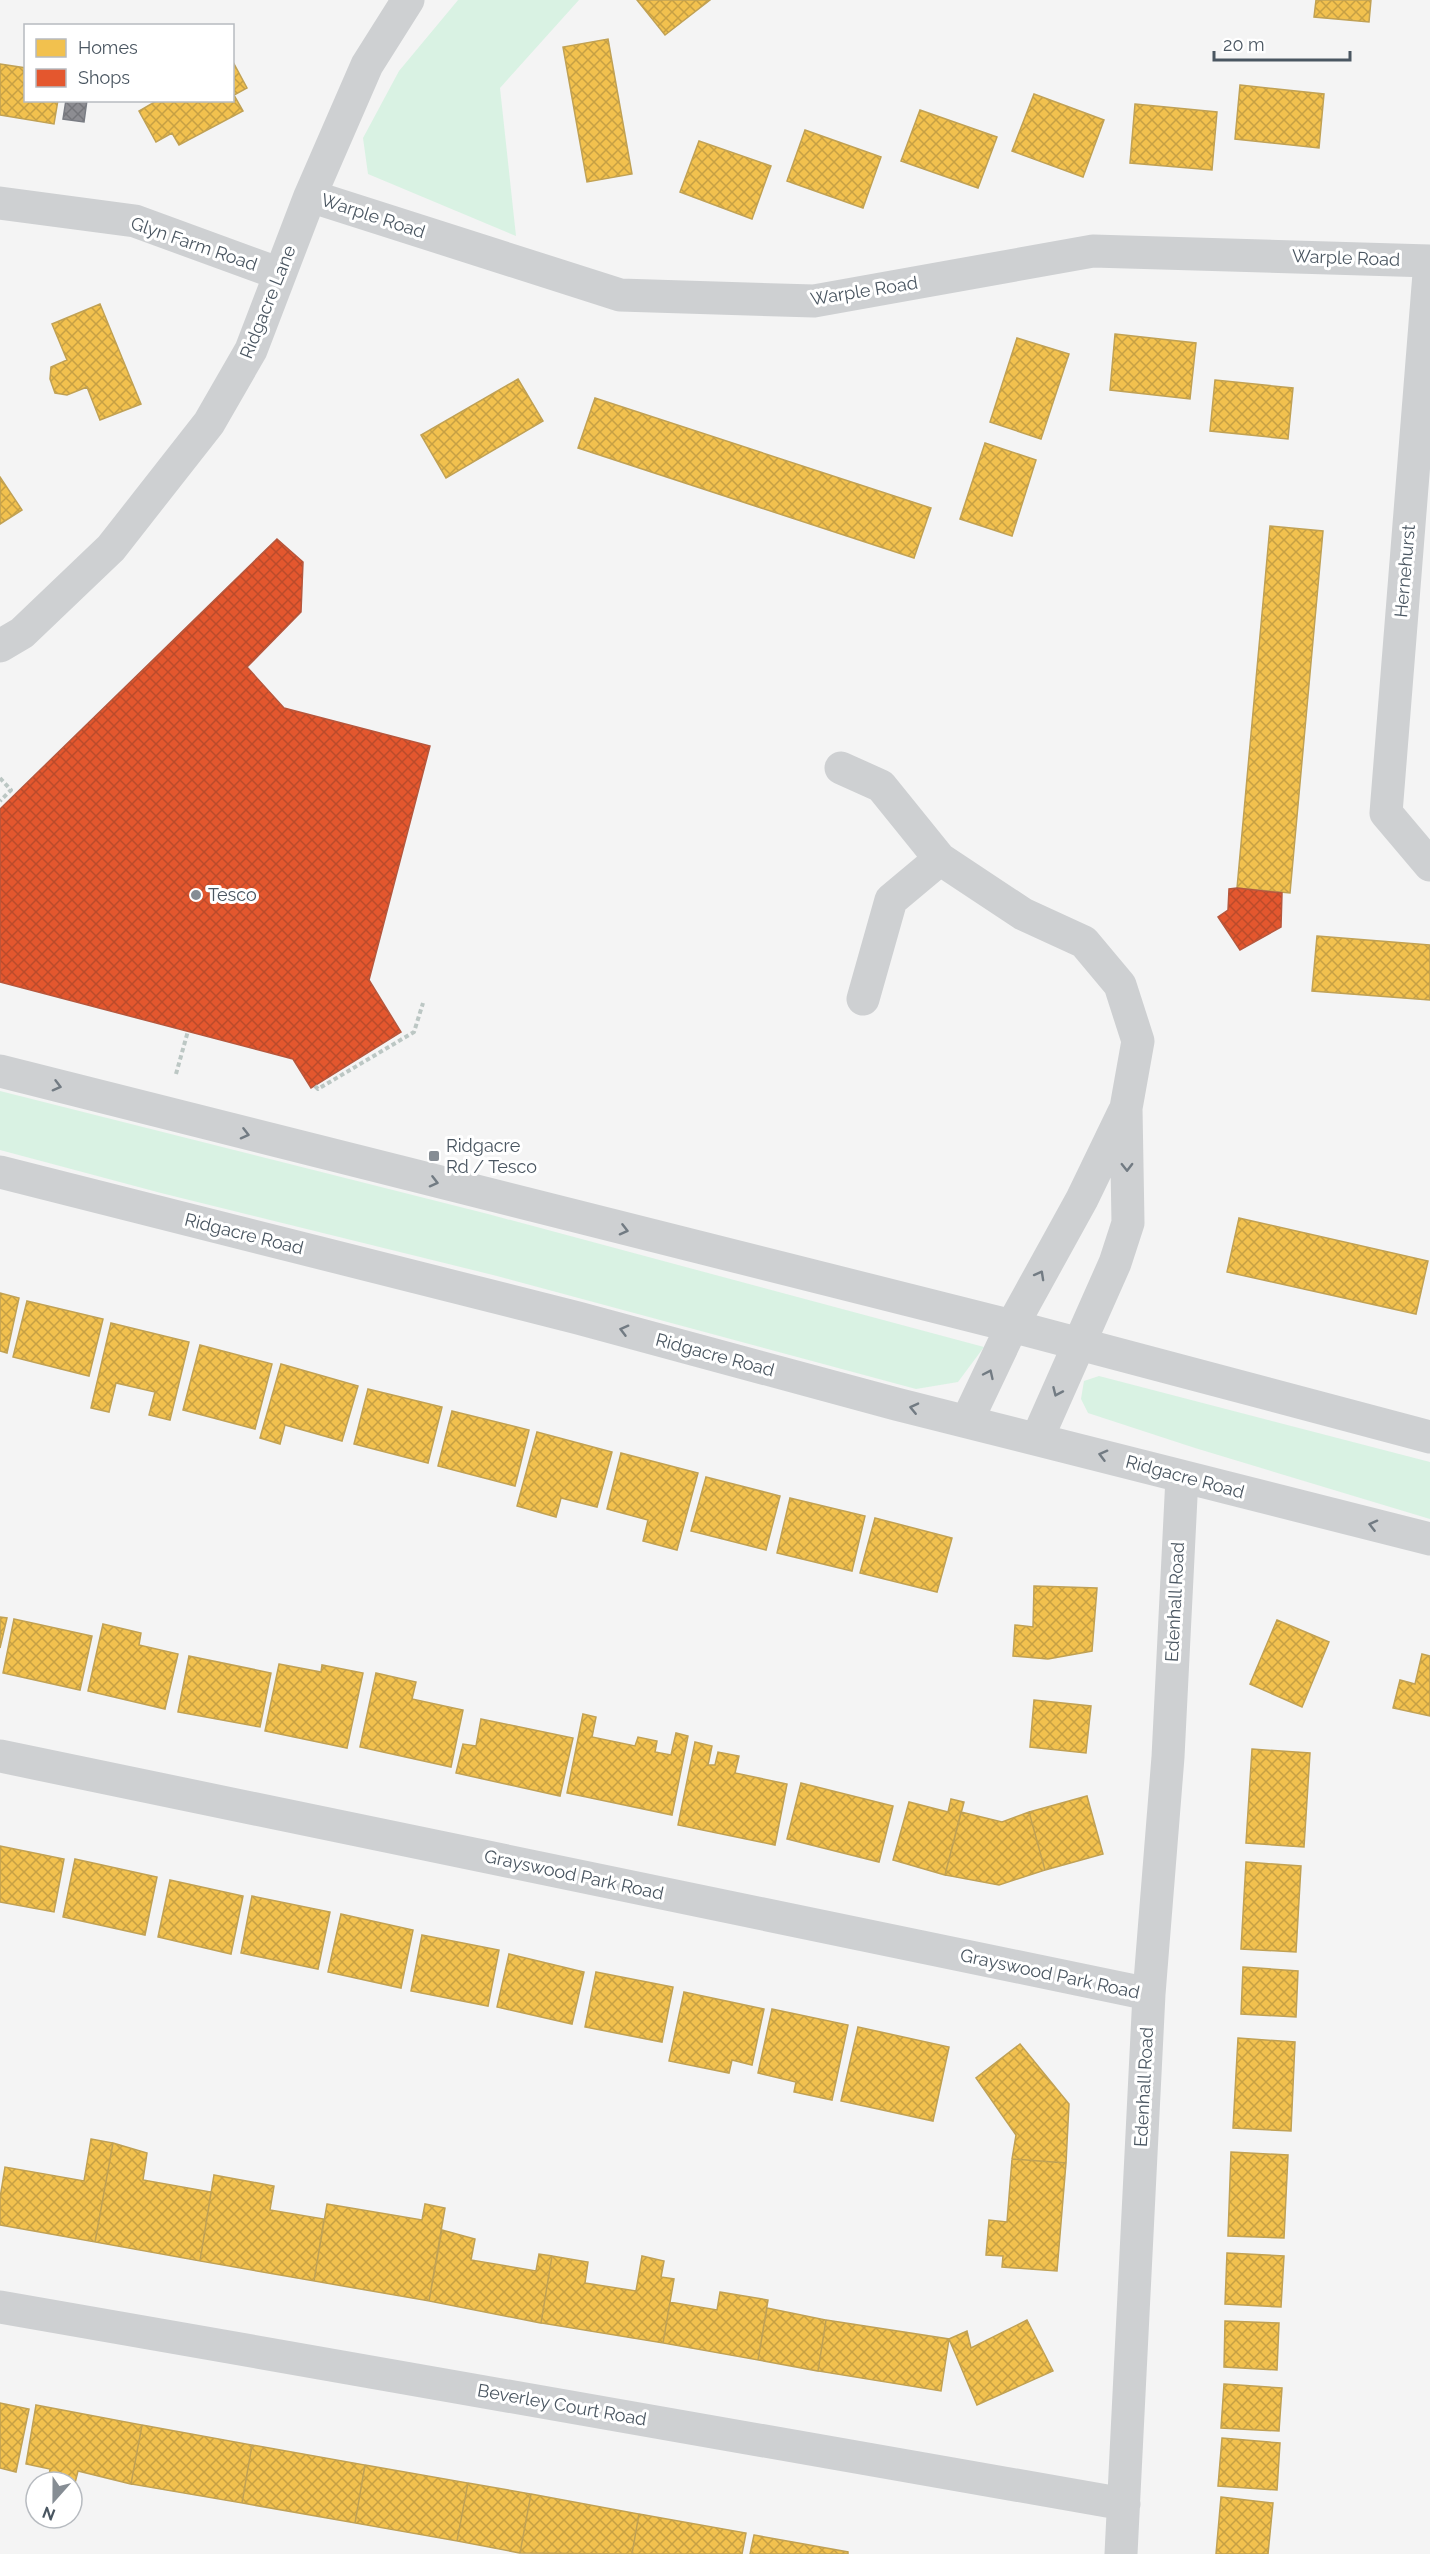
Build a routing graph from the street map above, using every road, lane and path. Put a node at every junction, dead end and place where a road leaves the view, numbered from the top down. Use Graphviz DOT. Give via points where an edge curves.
graph roads {
  1 [pos="391,0"];
  2 [pos="408,0"];
  3 [pos="386,33"];
  4 [pos="310,196"];
  5 [pos="0,202"];
  6 [pos="1430,261"];
  7 [pos="280,274"];
  8 [pos="0,646"];
  9 [pos="841,768"];
  10 [pos="0,778"];
  11 [pos="0,801"];
  12 [pos="940,860"];
  13 [pos="1430,865"];
  14 [pos="863,999"];
  15 [pos="423,1002"];
  16 [pos="0,1071"];
  17 [pos="315,1086"];
  18 [pos="1126,1108"];
  19 [pos="0,1172"];
  20 [pos="1012,1326"];
  21 [pos="1078,1346"];
  22 [pos="967,1421"];
  23 [pos="1430,1437"];
  24 [pos="1037,1439"];
  25 [pos="1182,1477"];
  26 [pos="1430,1539"];
  27 [pos="0,1756"];
  28 [pos="1149,1994"];
  29 [pos="0,2307"];
  30 [pos="1124,2504"];
  31 [pos="1120,2554"];
  1 -- 3 [label="street"];
  2 -- 3 [label="street, Ridgacre Lane"];
  3 -- 4 [label="street, Ridgacre Lane" via="367,65"];
  4 -- 6 [label="street, Warple Road" via="620,295 814,301 1093,251"];
  4 -- 7 [label="street, Ridgacre Lane"];
  5 -- 7 [label="street, Glyn Farm Road" via="135,221"];
  6 -- 13 [label="street, Hernehurst" via="1386,813"];
  7 -- 8 [label="street, Ridgacre Lane" via="251,351 209,423 111,548 22,633"];
  9 -- 12 [label="street" via="881,786"];
  10 -- 11 [label="path" via="10,790"];
  12 -- 14 [label="street" via="891,900"];
  12 -- 18 [label="street" via="1023,914 1084,942 1120,985 1138,1041"];
  15 -- 17 [label="path" via="414,1032 318,1089"];
  16 -- 20 [label="street, one-way"];
  20 -- 18 [label="street, one-way" via="1082,1199"];
  18 -- 21 [label="street, one-way" via="1128,1223 1115,1263"];
  22 -- 19 [label="street, Ridgacre Road, one-way"];
  20 -- 21 [label="street"];
  22 -- 20 [label="street, one-way"];
  21 -- 23 [label="street"];
  21 -- 24 [label="street, one-way"];
  22 -- 24 [label="street, Ridgacre Road"];
  25 -- 24 [label="street, Ridgacre Road, one-way"];
  26 -- 25 [label="street, Ridgacre Road, one-way"];
  25 -- 28 [label="street, Edenhall Road" via="1168,1757"];
  27 -- 28 [label="street, Grayswood Park Road"];
  28 -- 30 [label="street, Edenhall Road"];
  29 -- 30 [label="street, Beverley Court Road"];
  30 -- 31 [label="street, Edenhall Road"];
}
